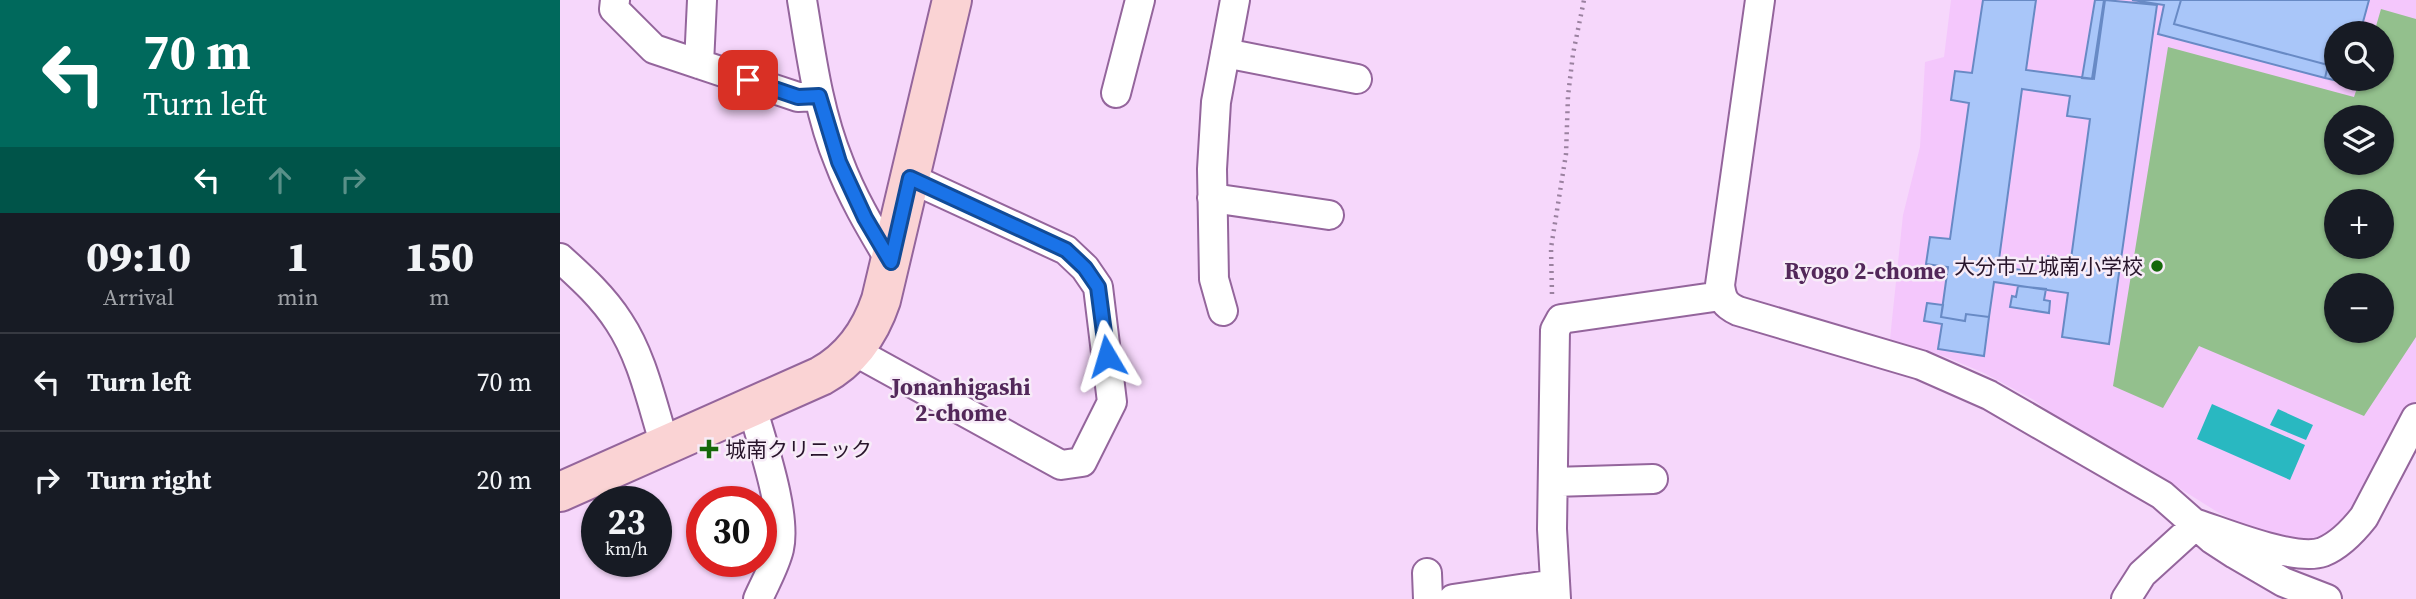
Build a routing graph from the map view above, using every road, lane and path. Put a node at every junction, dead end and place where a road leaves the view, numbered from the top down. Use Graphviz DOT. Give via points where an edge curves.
graph roads {
  1 [pos="615,0"];
  2 [pos="702,0"];
  3 [pos="802,0"];
  4 [pos="952,0"];
  5 [pos="1140,0"];
  6 [pos="1235,0"];
  7 [pos="1584,0"];
  8 [pos="1760,0"];
  9 [pos="1225,52"];
  10 [pos="699,64"];
  11 [pos="1357,79"];
  12 [pos="1116,93"];
  13 [pos="819,96"];
  14 [pos="910,178"];
  15 [pos="1212,198"];
  16 [pos="1329,215"];
  17 [pos="560,258"];
  18 [pos="891,262"];
  19 [pos="1721,296"];
  20 [pos="1223,311"];
  21 [pos="1557,326"];
  22 [pos="854,351"];
  23 [pos="752,407"];
  24 [pos="2416,418"];
  25 [pos="665,445"];
  26 [pos="1653,479"];
  27 [pos="1553,482"];
  28 [pos="560,492"];
  29 [pos="2197,524"];
  30 [pos="1556,592"];
  31 [pos="758,599"];
  32 [pos="1453,599"];
  33 [pos="2126,599"];
  34 [pos="2327,599"];
  1 -- 10 [label="street" via="614,9 654,49"];
  2 -- 10 [label="street"];
  3 -- 13 [label="street"];
  4 -- 14 [label="street"];
  5 -- 12 [label="street"];
  6 -- 9 [label="street"];
  7 -- 21 [label="path" via="1551,248"];
  8 -- 19 [label="street"];
  9 -- 11 [label="street"];
  9 -- 15 [label="street" via="1213,135"];
  10 -- 13 [label="street" via="798,97"];
  13 -- 18 [label="street" via="839,162"];
  14 -- 18 [label="street"];
  14 -- 22 [label="street" via="1066,250 1085,268 1098,287 1112,402 1082,462 1061,465"];
  15 -- 16 [label="street"];
  15 -- 20 [label="street" via="1214,279"];
  17 -- 25 [label="street" via="592,288 625,332"];
  18 -- 22 [label="street" via="875,317"];
  19 -- 21 [label="street" via="1561,319"];
  19 -- 29 [label="street" via="1726,306 1738,311 1921,365 1989,395 2162,495"];
  21 -- 27 [label="street"];
  22 -- 23 [label="street" via="834,369"];
  23 -- 25 [label="street"];
  23 -- 31 [label="street" via="781,536 779,552"];
  24 -- 29 [label="street" via="2364,517 2346,537 2322,552 2272,548"];
  25 -- 28 [label="street"];
  26 -- 27 [label="street"];
  27 -- 30 [label="street"];
  29 -- 33 [label="street" via="2141,574"];
  29 -- 34 [label="street" via="2211,539 2283,582"];
  30 -- 32 [label="street"];
}
